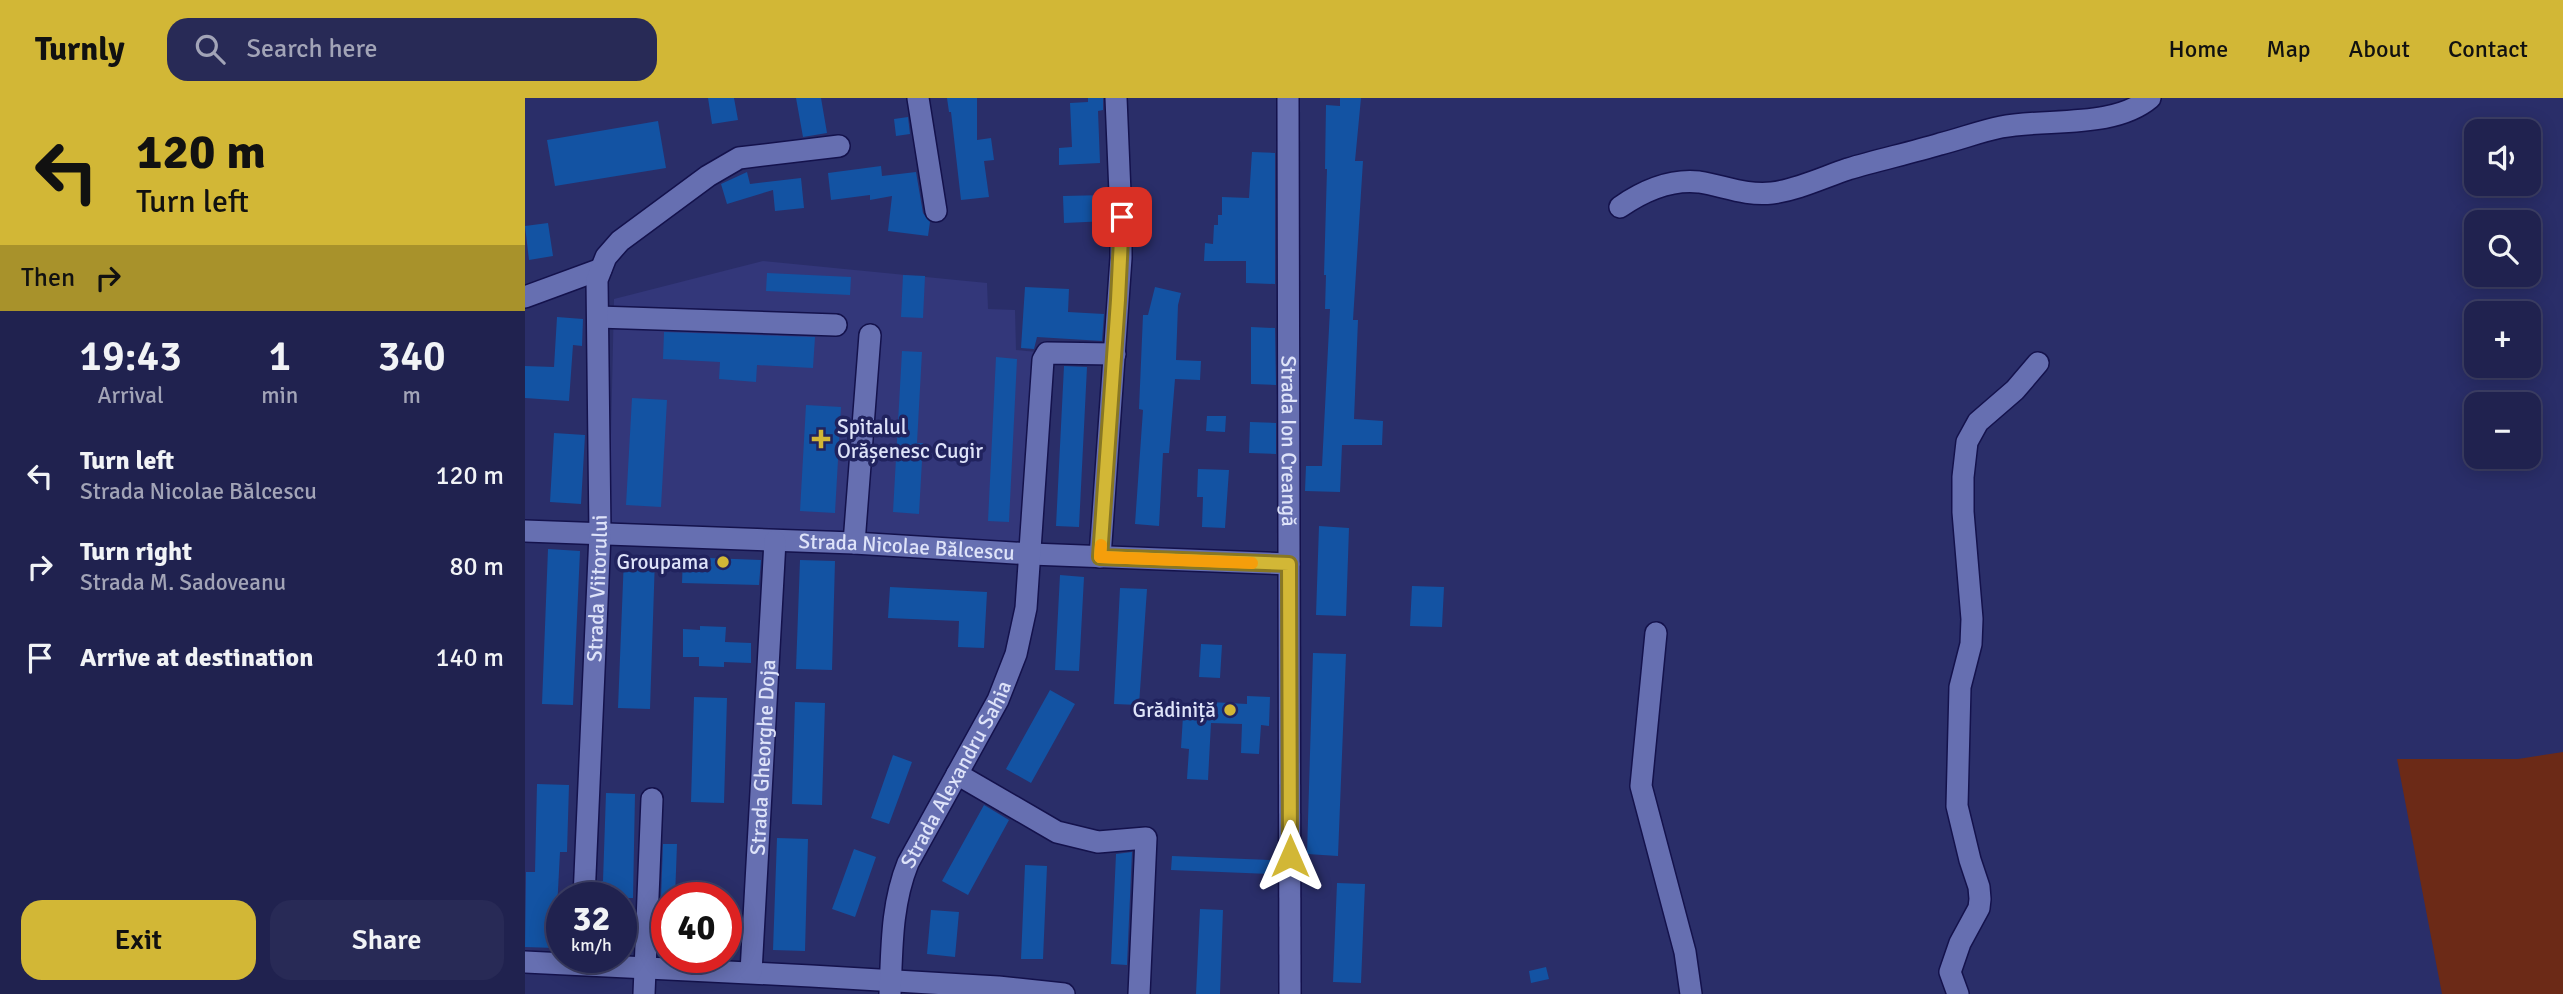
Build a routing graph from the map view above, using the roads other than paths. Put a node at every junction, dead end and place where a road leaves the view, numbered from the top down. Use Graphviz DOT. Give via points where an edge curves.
graph roads {
  1 [pos="918,98"];
  2 [pos="1116,98"];
  3 [pos="1288,98"];
  4 [pos="2150,98"];
  5 [pos="839,145"];
  6 [pos="1620,206"];
  7 [pos="936,211"];
  8 [pos="599,274"];
  9 [pos="525,297"];
  10 [pos="598,317"];
  11 [pos="836,325"];
  12 [pos="870,335"];
  13 [pos="1115,354"];
  14 [pos="2038,363"];
  15 [pos="525,531"];
  16 [pos="600,534"];
  17 [pos="775,541"];
  18 [pos="854,543"];
  19 [pos="1031,554"];
  20 [pos="1100,557"];
  21 [pos="1289,564"];
  22 [pos="1656,633"];
  23 [pos="957,774"];
  24 [pos="652,799"];
  25 [pos="586,882"];
  26 [pos="546,961"];
  27 [pos="525,962"];
  28 [pos="637,966"];
  29 [pos="644,967"];
  30 [pos="751,972"];
  31 [pos="890,987"];
  32 [pos="644,994"];
  33 [pos="1064,994"];
  34 [pos="1139,994"];
  35 [pos="1290,994"];
  36 [pos="1691,994"];
  37 [pos="1958,994"];
  1 -- 7 [label="street"];
  2 -- 13 [label="street" via="1122,217"];
  3 -- 21 [label="street, Strada Ion Creangă"];
  4 -- 6 [label="street" via="2137,108 2113,115 2003,127 1776,192 1759,194 1680,181 1637,195"];
  5 -- 8 [label="street" via="739,158 637,227 606,257"];
  8 -- 9 [label="street"];
  8 -- 10 [label="street, Strada Viitorului"];
  10 -- 11 [label="street"];
  10 -- 16 [label="street, Strada Viitorului"];
  12 -- 18 [label="street"];
  13 -- 19 [label="street, Strada Alexandru Sahia" via="1047,353 1043,360"];
  13 -- 20 [label="street"];
  14 -- 37 [label="street" via="1978,422 1967,442 1963,512 1972,619 1970,652 1960,687 1957,806 1980,899 1950,972"];
  15 -- 16 [label="street, Strada Nicolae Bălcescu"];
  16 -- 17 [label="street, Strada Nicolae Bălcescu"];
  16 -- 25 [label="street, Strada Viitorului"];
  17 -- 18 [label="street, Strada Nicolae Bălcescu"];
  17 -- 30 [label="street, Strada Gheorghe Doja"];
  18 -- 19 [label="street, Strada Nicolae Bălcescu"];
  19 -- 20 [label="street, Strada Nicolae Bălcescu"];
  19 -- 23 [label="street, Strada Alexandru Sahia" via="1016,654 998,701"];
  20 -- 21 [label="street, Strada Nicolae Bălcescu"];
  21 -- 35 [label="street, Strada Ion Creangă"];
  22 -- 36 [label="street" via="1641,786 1685,952"];
  23 -- 31 [label="street, Strada Alexandru Sahia" via="899,885"];
  23 -- 34 [label="street" via="1057,832 1098,842 1146,838"];
  24 -- 29 [label="street"];
  26 -- 27 [label="street"];
  28 -- 29 [label="street"];
  29 -- 30 [label="street"];
  29 -- 32 [label="street"];
  30 -- 31 [label="street"];
  31 -- 33 [label="street"];
}
